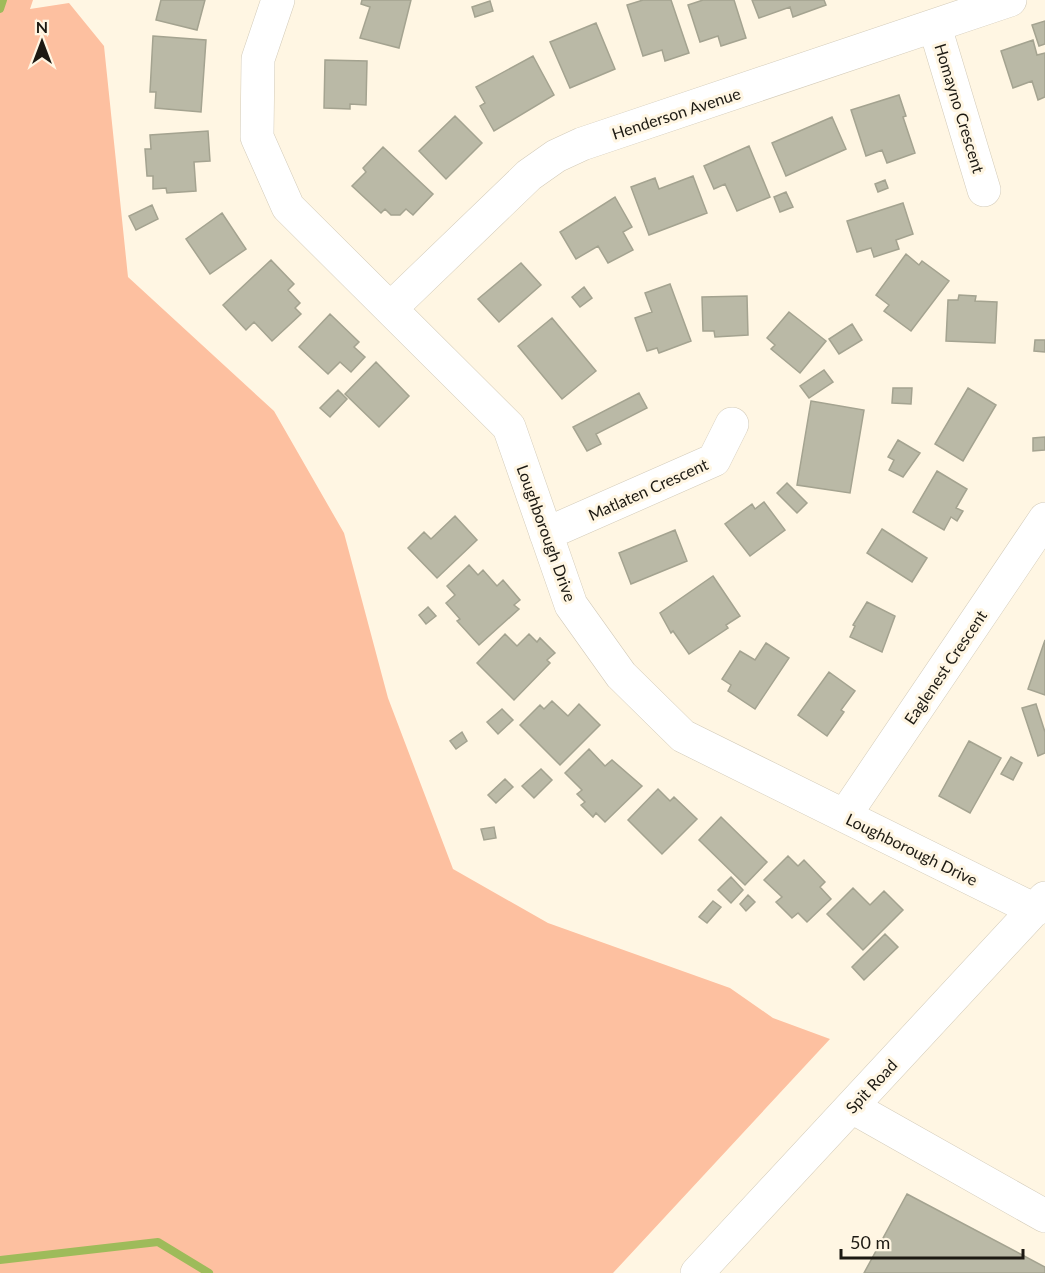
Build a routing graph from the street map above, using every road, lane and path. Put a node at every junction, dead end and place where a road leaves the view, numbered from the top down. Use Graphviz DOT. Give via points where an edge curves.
graph roads {
  1 [pos="278,0"];
  2 [pos="1010,0"];
  3 [pos="936,27"];
  4 [pos="984,190"];
  5 [pos="390,308"];
  6 [pos="732,424"];
  7 [pos="1045,519"];
  8 [pos="546,534"];
  9 [pos="844,815"];
  10 [pos="1040,904"];
  11 [pos="852,1107"];
  12 [pos="1045,1216"];
  13 [pos="698,1273"];
  1 -- 5 [label="street, Loughborough Drive" via="258,59 256,137 288,207"];
  2 -- 3 [label="street, Henderson Avenue"];
  3 -- 4 [label="street, Homayno Crescent"];
  3 -- 5 [label="street, Henderson Avenue" via="582,144 556,156 529,175"];
  5 -- 8 [label="street, Loughborough Drive" via="509,428"];
  6 -- 8 [label="street, Matlaten Crescent" via="714,460"];
  7 -- 9 [label="street, Eaglenest Crescent"];
  8 -- 9 [label="street, Loughborough Drive" via="571,604 621,675 682,736"];
  9 -- 10 [label="street, Loughborough Drive"];
  10 -- 11 [label="street, Spit Road"];
  11 -- 12 [label="street"];
  11 -- 13 [label="street, Spit Road"];
}
